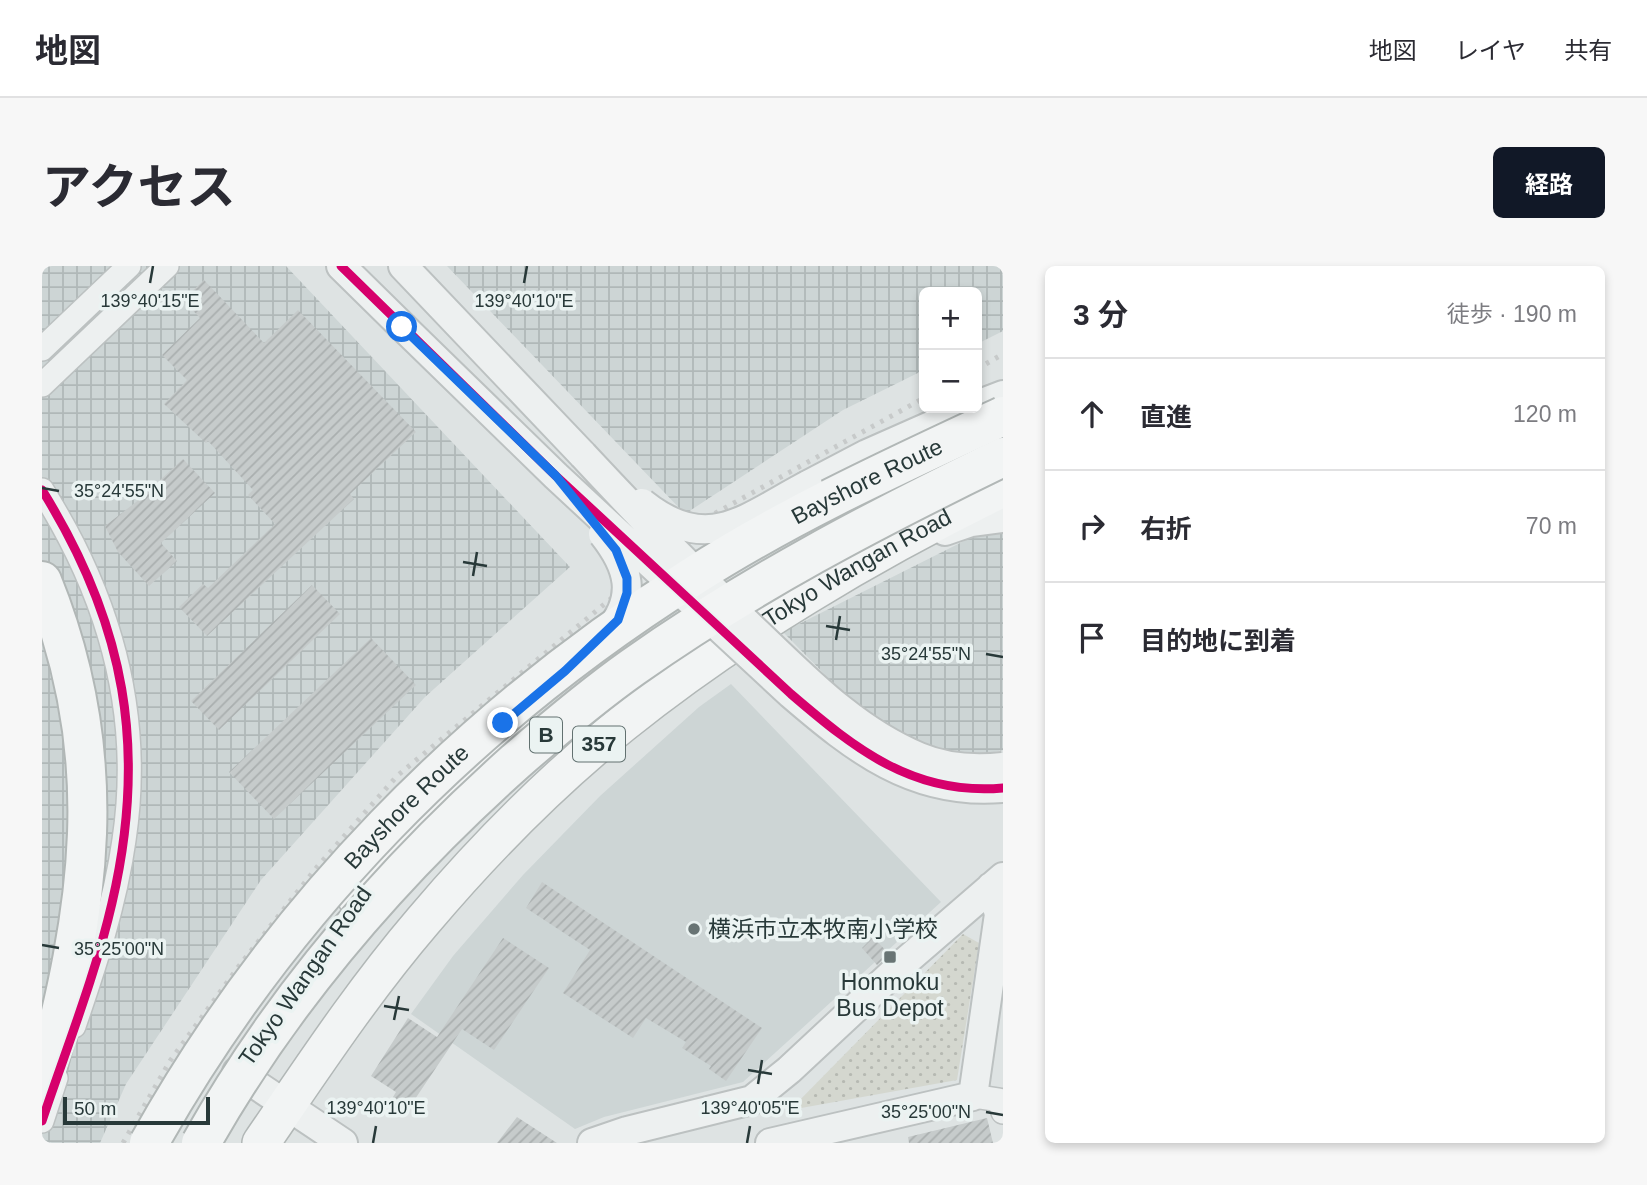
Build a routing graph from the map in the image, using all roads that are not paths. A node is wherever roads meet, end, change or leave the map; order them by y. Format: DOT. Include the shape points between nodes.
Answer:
graph roads {
  1 [pos="129,266"];
  2 [pos="167,266"];
  3 [pos="341,266"];
  4 [pos="402,266"];
  5 [pos="42,349"];
  6 [pos="42,385"];
  7 [pos="1003,395"];
  8 [pos="982,403"];
  9 [pos="1003,404"];
  10 [pos="960,413"];
  11 [pos="1003,416"];
  12 [pos="583,455"];
  13 [pos="1003,457"];
  14 [pos="556,476"];
  15 [pos="1003,488"];
  16 [pos="42,490"];
  17 [pos="1003,518"];
  18 [pos="838,578"];
  19 [pos="42,581"];
  20 [pos="42,603"];
  21 [pos="1003,767"];
  22 [pos="1003,788"];
  23 [pos="399,845"];
  24 [pos="997,882"];
  25 [pos="64,999"];
  26 [pos="42,1055"];
  27 [pos="237,1072"];
  28 [pos="42,1088"];
  29 [pos="973,1096"];
  30 [pos="287,1105"];
  31 [pos="42,1111"];
  32 [pos="1003,1112"];
  33 [pos="42,1121"];
  34 [pos="149,1143"];
  35 [pos="193,1143"];
  36 [pos="201,1143"];
  37 [pos="261,1143"];
  38 [pos="343,1143"];
  39 [pos="592,1143"];
  40 [pos="770,1143"];
  1 -- 5 [label="street"];
  2 -- 6 [label="street"];
  3 -- 14 [label="street, bridge"];
  4 -- 12 [label="street"];
  7 -- 8 [label="street"];
  9 -- 23 [label="highway, Tokyo Wangan Road" via="794,515 689,587 584,668 502,740"];
  10 -- 12 [label="street, bridge" via="720,529 690,530 674,524"];
  11 -- 34 [label="highway, Bayshore Route / B, bridge" via="797,517 692,576 522,699 435,774 347,865 226,1019"];
  12 -- 21 [label="street, bridge" via="671,550 806,680 866,729 935,762 974,769"];
  13 -- 36 [label="highway, Bayshore Route / B, bridge" via="842,539 724,607 631,668 548,733 465,807 324,959"];
  14 -- 22 [label="street, bridge" via="791,694 856,746 914,778 972,790"];
  14 -- 23 [label="street, bridge" via="616,550 627,578 624,608 608,632 457,769"];
  15 -- 18 [label="highway, Tokyo Wangan Road / 357"];
  16 -- 33 [label="street" via="66,528 95,591 116,651 127,714 129,776 125,839 112,904"];
  17 -- 18 [label="street" via="948,529"];
  18 -- 30 [label="highway, Tokyo Wangan Road / 357" via="701,665 622,724 546,791 423,921 368,989"];
  19 -- 25 [label="highway" via="74,679 88,778 87,855"];
  20 -- 26 [label="highway" via="58,648 69,702 81,812 69,937"];
  23 -- 27 [label="highway, Tokyo Wangan Road" via="316,952"];
  24 -- 29 [label="street" via="999,914"];
  24 -- 39 [label="street" via="752,1100"];
  25 -- 28 [label="highway"];
  25 -- 31 [label="highway"];
  27 -- 30 [label="street"];
  27 -- 35 [label="highway, Tokyo Wangan Road"];
  29 -- 32 [label="street" via="999,1100"];
  29 -- 40 [label="street"];
  30 -- 37 [label="highway, Tokyo Wangan Road / 357"];
  30 -- 38 [label="street"];
}
